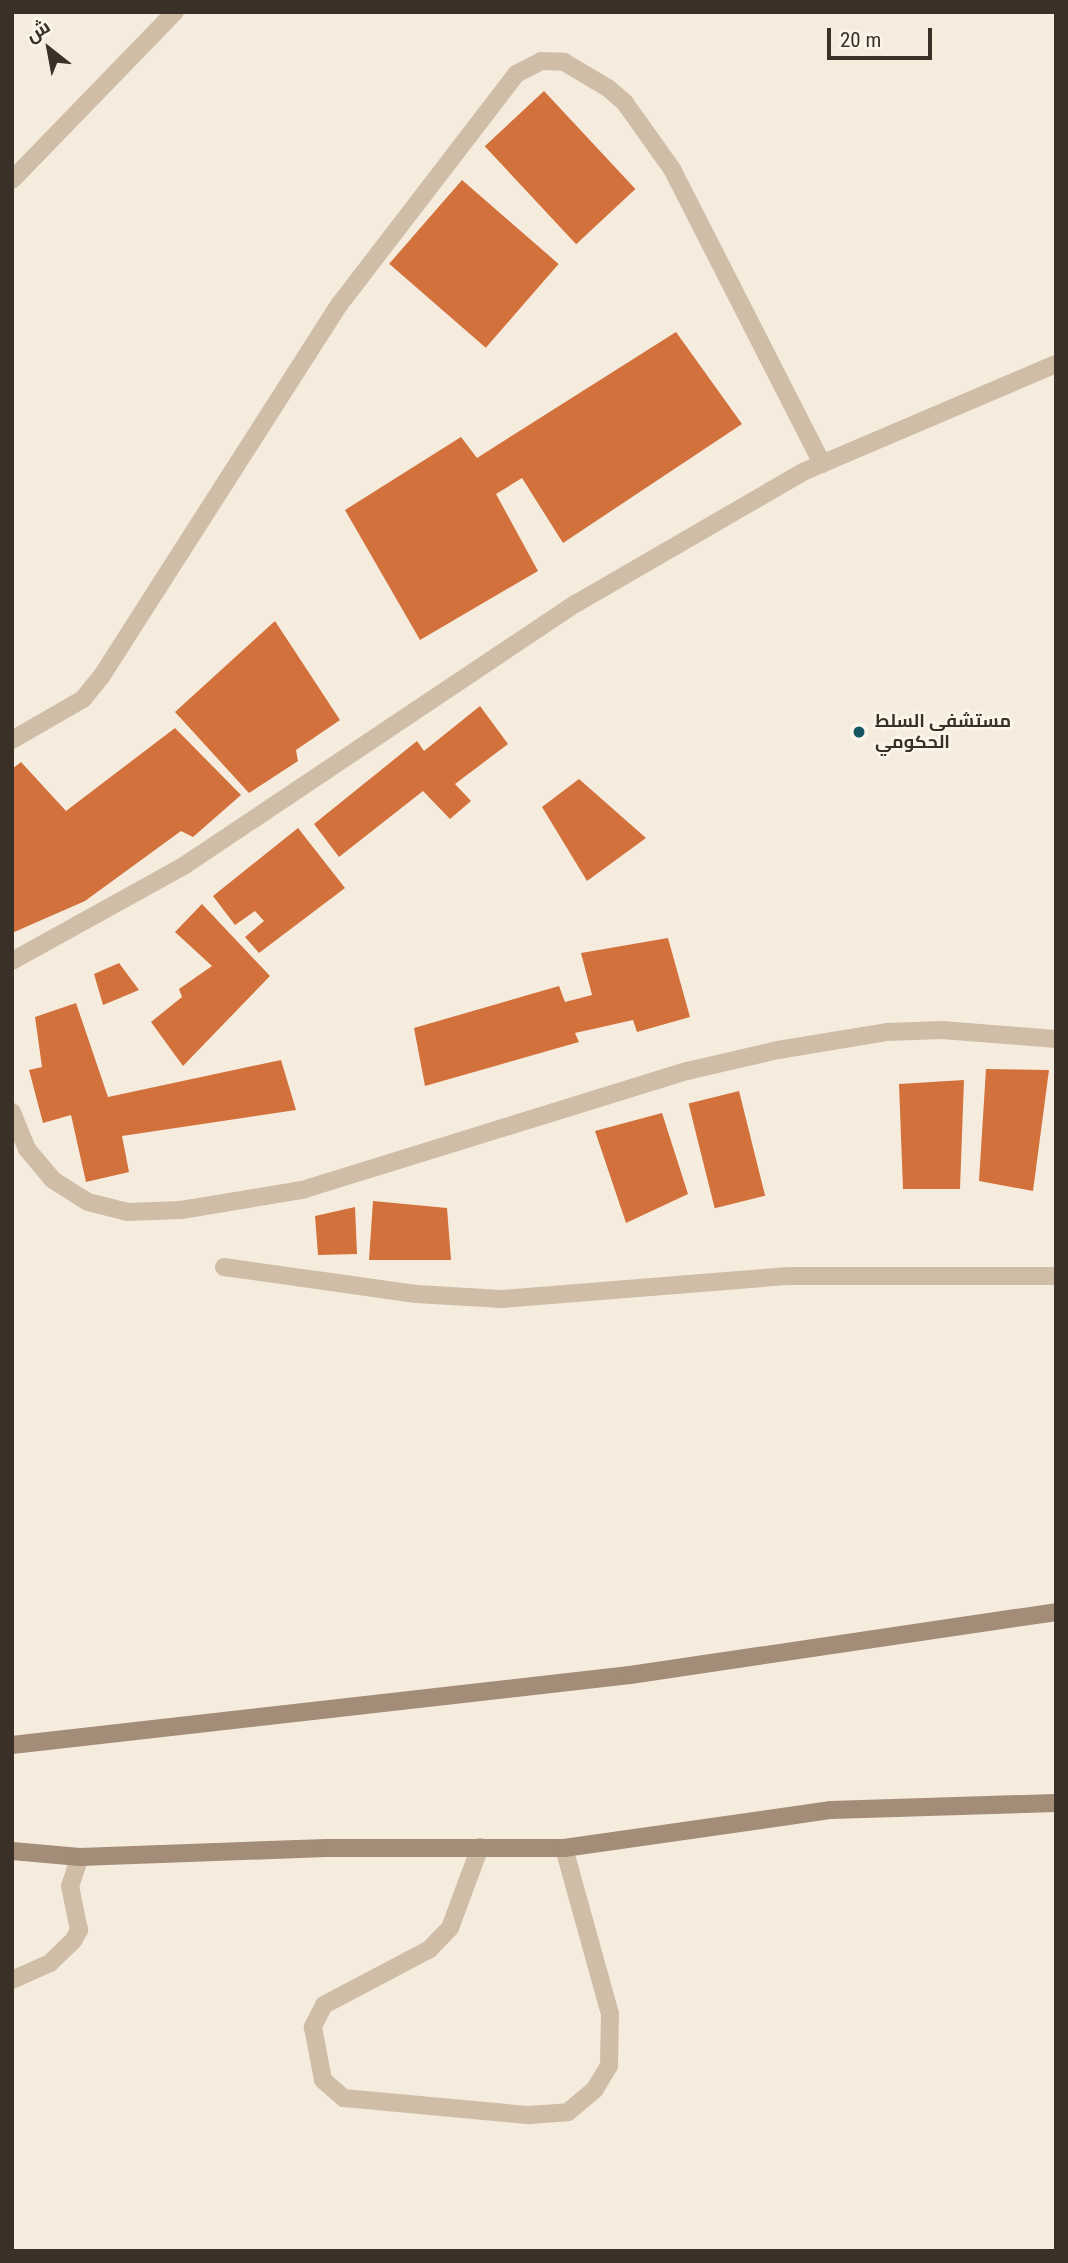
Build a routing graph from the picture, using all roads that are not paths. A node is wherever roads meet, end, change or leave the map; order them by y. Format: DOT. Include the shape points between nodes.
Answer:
graph roads {
  1 [pos="175,12"];
  2 [pos="12,180"];
  3 [pos="1056,364"];
  4 [pos="822,464"];
  5 [pos="12,740"];
  6 [pos="12,961"];
  7 [pos="1056,1039"];
  8 [pos="12,1112"];
  9 [pos="224,1267"];
  10 [pos="1056,1276"];
  11 [pos="1056,1612"];
  12 [pos="12,1745"];
  13 [pos="1056,1803"];
  14 [pos="480,1847"];
  15 [pos="564,1848"];
  16 [pos="12,1851"];
  17 [pos="80,1857"];
  18 [pos="12,1980"];
  1 -- 2 [label="street"];
  3 -- 4 [label="street"];
  4 -- 5 [label="street" via="672,169 625,103 608,88 564,62 541,61 516,74 339,305 101,677 83,699"];
  4 -- 6 [label="street" via="577,603 185,865"];
  7 -- 8 [label="street" via="928,1030 778,1050 687,1071 302,1190 181,1210 128,1212 88,1202 53,1180 27,1149"];
  9 -- 10 [label="street" via="416,1294 502,1299 789,1276"];
  11 -- 12 [label="main road" via="658,1671"];
  13 -- 15 [label="main road" via="831,1811"];
  14 -- 15 [label="main road"];
  14 -- 15 [label="street" via="450,1928 430,1949 324,2005 313,2027 323,2080 344,2098 529,2115 568,2112 596,2089 608,2066 610,2014"];
  14 -- 17 [label="main road"];
  16 -- 17 [label="main road"];
  17 -- 18 [label="street" via="70,1886 79,1930 73,1941 50,1963"];
}
